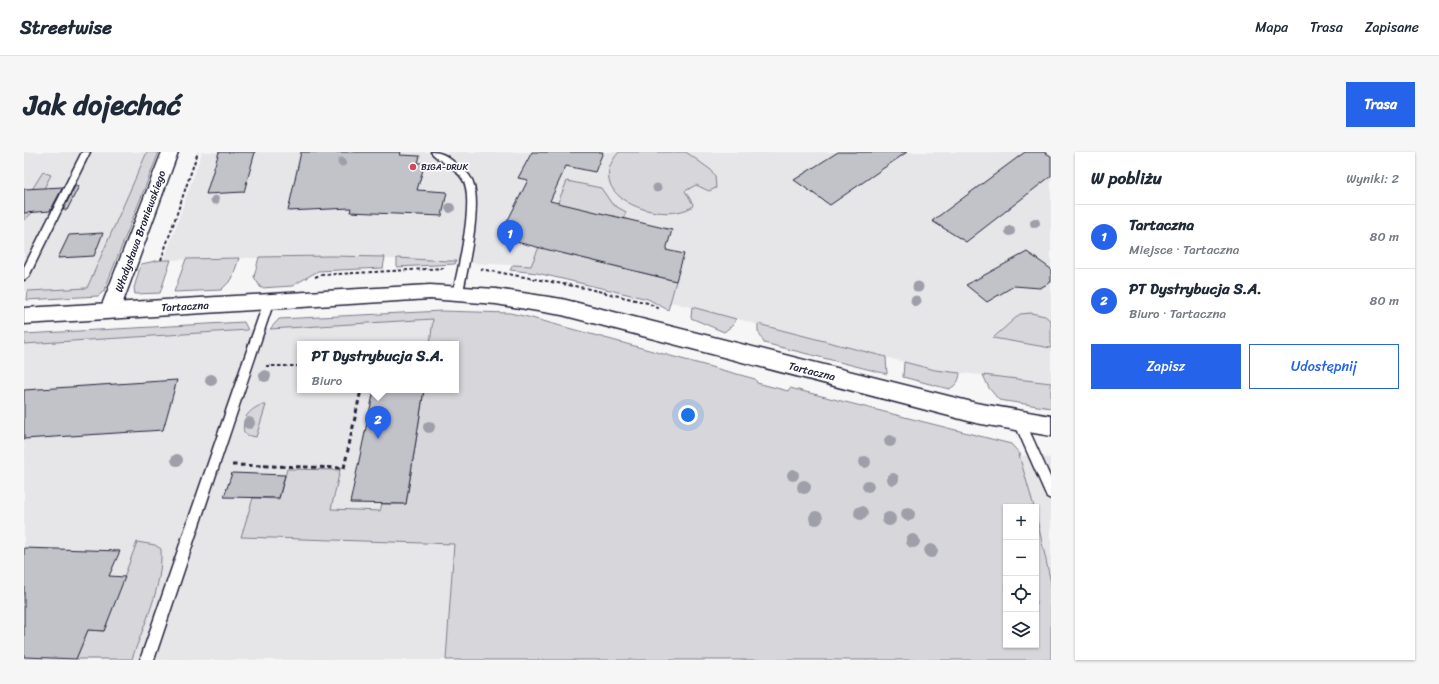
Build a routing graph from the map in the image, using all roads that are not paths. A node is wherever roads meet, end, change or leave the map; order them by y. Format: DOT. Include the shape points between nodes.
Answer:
graph roads {
  1 [pos="86,152"];
  2 [pos="170,152"];
  3 [pos="435,152"];
  4 [pos="24,276"];
  5 [pos="458,292"];
  6 [pos="269,301"];
  7 [pos="110,310"];
  8 [pos="24,316"];
  9 [pos="1020,422"];
  10 [pos="1051,426"];
  11 [pos="1051,493"];
  12 [pos="147,660"];
  1 -- 4 [label="lane"];
  2 -- 7 [label="street, Władysława Broniewskiego"];
  3 -- 5 [label="lane" via="463,174 470,184 472,204"];
  5 -- 6 [label="street, Tartaczna"];
  5 -- 9 [label="street, Tartaczna" via="496,295 562,307 894,393"];
  6 -- 7 [label="street, Tartaczna"];
  6 -- 12 [label="lane"];
  7 -- 8 [label="street, Tartaczna"];
  9 -- 10 [label="street, Tartaczna"];
  9 -- 11 [label="lane"];
}
